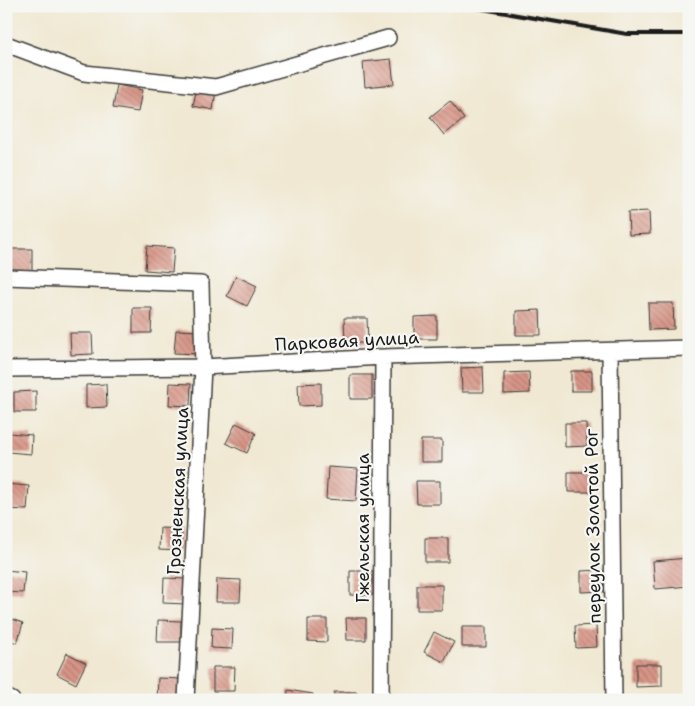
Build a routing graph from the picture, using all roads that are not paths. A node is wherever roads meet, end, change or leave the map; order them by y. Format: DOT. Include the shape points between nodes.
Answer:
graph roads {
  1 [pos="388,38"];
  2 [pos="6,44"];
  3 [pos="6,277"];
  4 [pos="689,348"];
  5 [pos="610,352"];
  6 [pos="383,357"];
  7 [pos="203,367"];
  8 [pos="6,369"];
  9 [pos="6,698"];
  10 [pos="12,700"];
  11 [pos="186,700"];
  12 [pos="381,700"];
  13 [pos="614,700"];
  1 -- 2 [label="street" via="216,87 84,73"];
  3 -- 7 [label="street, Грозненская улица" via="201,284"];
  4 -- 5 [label="street, Парковая улица"];
  5 -- 6 [label="street, Парковая улица"];
  5 -- 13 [label="street, переулок Золотой Рог"];
  6 -- 7 [label="street, Парковая улица"];
  6 -- 12 [label="street, Гжельская улица"];
  7 -- 8 [label="street, Парковая улица"];
  7 -- 11 [label="street, Грозненская улица"];
  9 -- 10 [label="street"];
}
